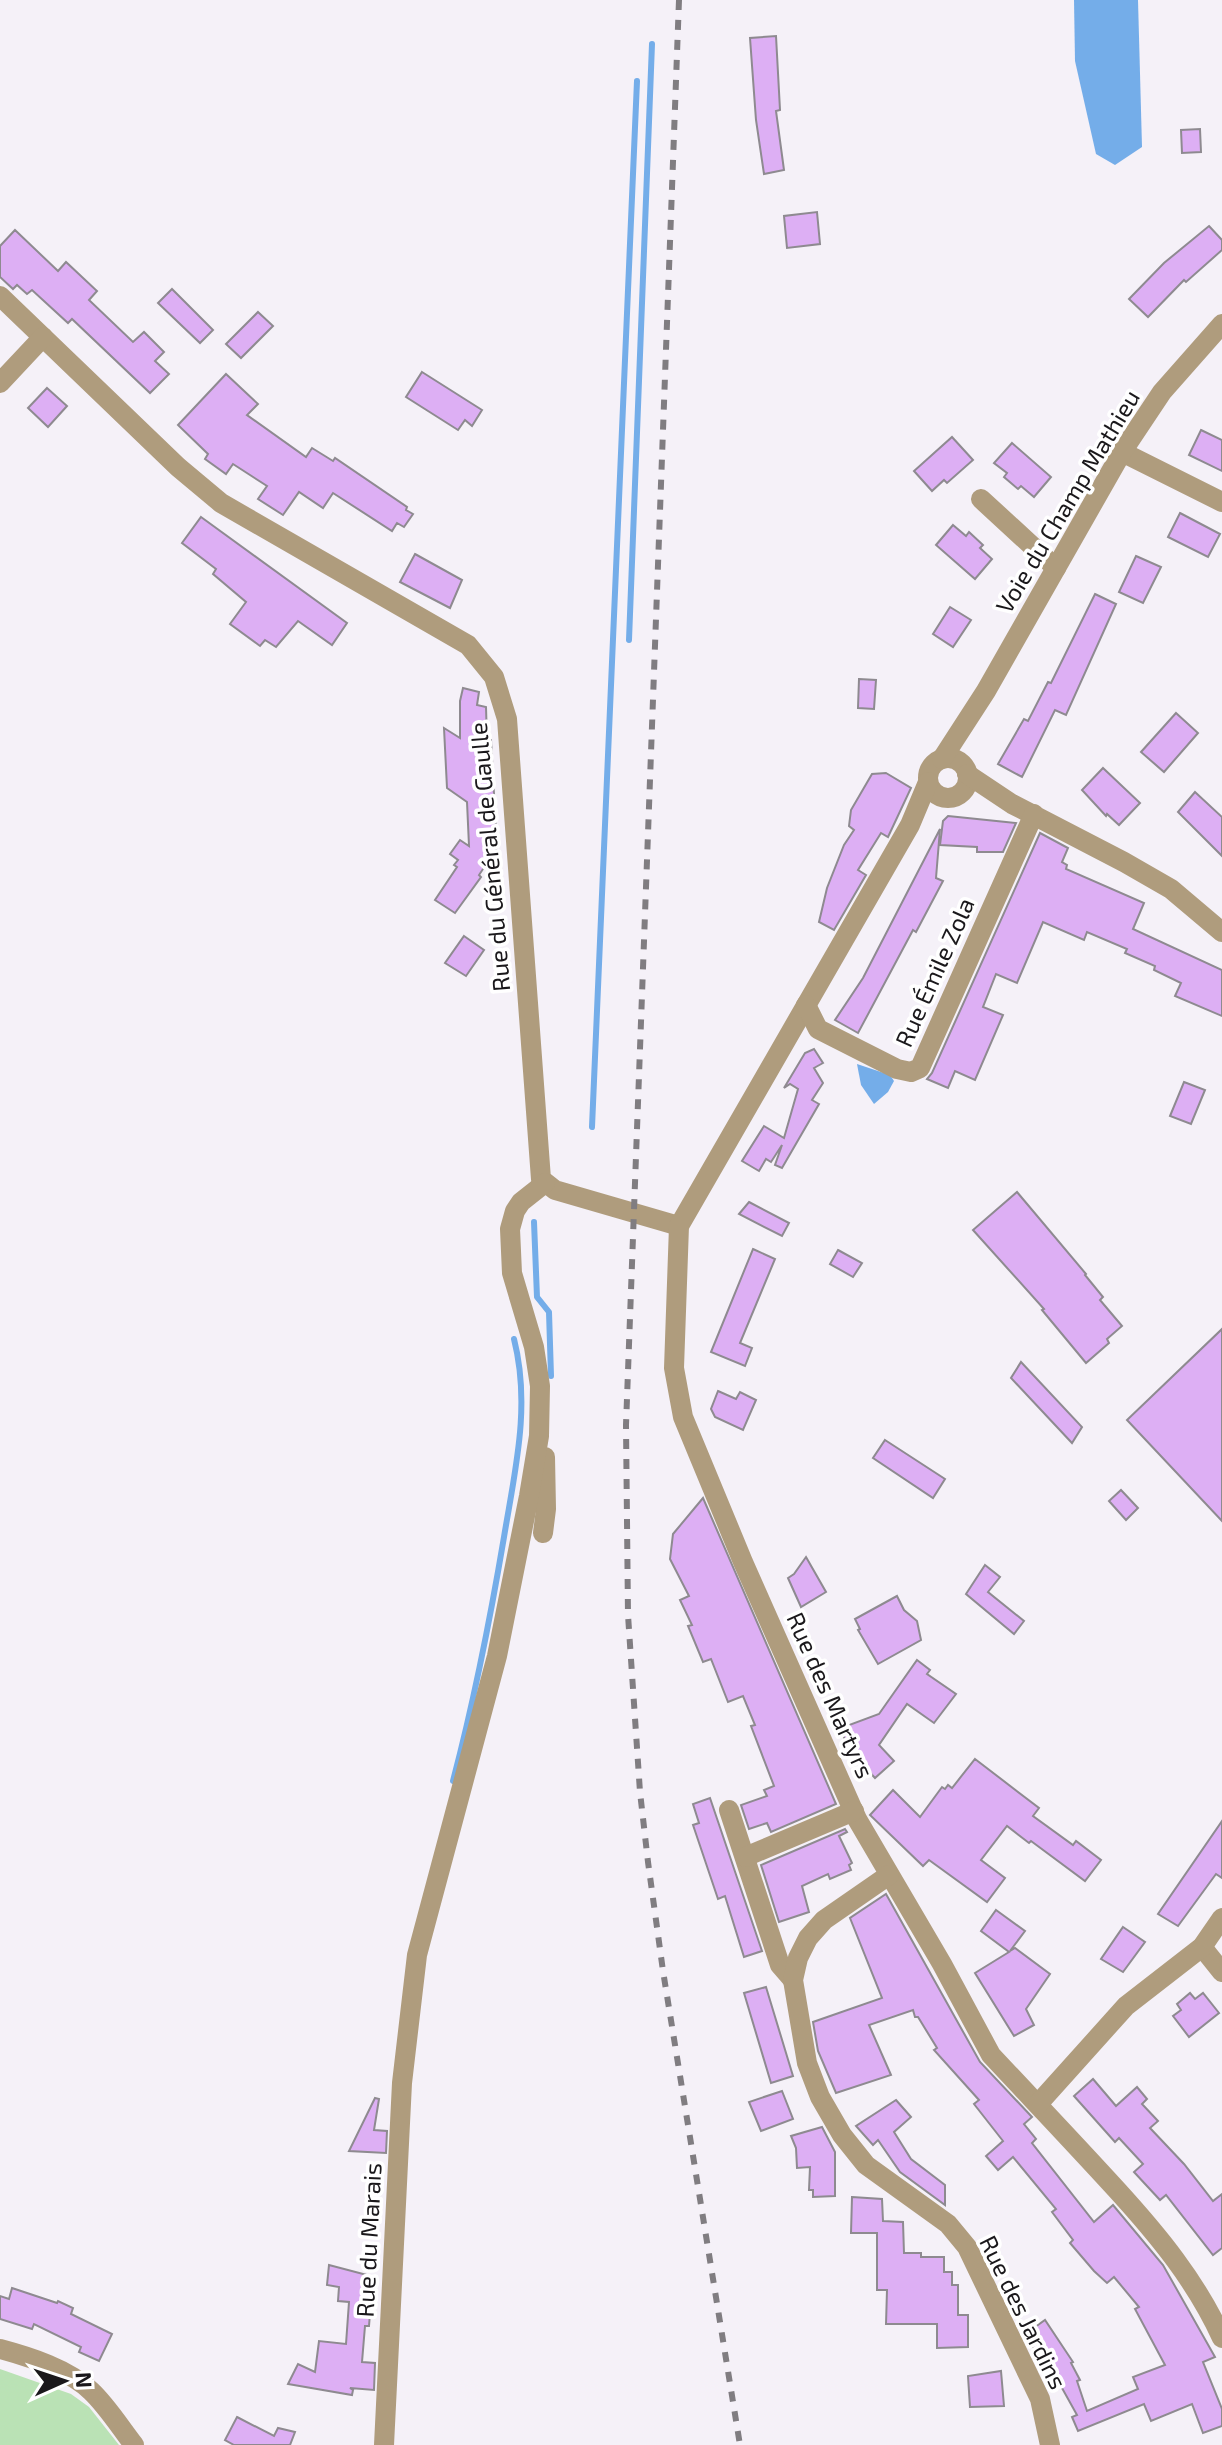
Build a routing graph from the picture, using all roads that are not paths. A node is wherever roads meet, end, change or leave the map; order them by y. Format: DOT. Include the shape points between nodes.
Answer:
graph roads {
  1 [pos="0,296"];
  2 [pos="1222,324"];
  3 [pos="43,337"];
  4 [pos="0,383"];
  5 [pos="1122,452"];
  6 [pos="981,499"];
  7 [pos="1222,502"];
  8 [pos="1056,568"];
  9 [pos="956,765"];
  10 [pos="928,782"];
  11 [pos="950,797"];
  12 [pos="1012,804"];
  13 [pos="1034,814"];
  14 [pos="910,825"];
  15 [pos="1222,932"];
  16 [pos="806,1005"];
  17 [pos="545,1183"];
  18 [pos="679,1226"];
  19 [pos="539,1419"];
  20 [pos="543,1533"];
  21 [pos="729,1810"];
  22 [pos="854,1811"];
  23 [pos="745,1857"];
  24 [pos="889,1875"];
  25 [pos="1222,1918"];
  26 [pos="1202,1947"];
  27 [pos="1222,1972"];
  28 [pos="793,1980"];
  29 [pos="1038,2104"];
  30 [pos="1222,2338"];
  31 [pos="0,2349"];
  32 [pos="134,2445"];
  33 [pos="384,2445"];
  34 [pos="1050,2445"];
  1 -- 3 [label="street, Rue du Général de Gaulle"];
  2 -- 5 [label="street, Voie du Champ Mathieu" via="1162,392"];
  3 -- 4 [label="street"];
  3 -- 17 [label="street, Rue du Général de Gaulle" via="221,503 468,645 494,677 507,719 540,1174"];
  5 -- 7 [label="street"];
  5 -- 8 [label="street, Voie du Champ Mathieu"];
  6 -- 8 [label="street"];
  8 -- 9 [label="street, Voie du Champ Mathieu" via="972,714"];
  9 -- 10 [label="street" via="929,770"];
  9 -- 11 [label="street" via="963,790"];
  9 -- 12 [label="street"];
  10 -- 11 [label="street" via="935,793"];
  10 -- 14 [label="street, Rue des Martyrs"];
  11 -- 12 [label="street"];
  11 -- 14 [label="street"];
  12 -- 13 [label="street"];
  13 -- 15 [label="street" via="1171,889"];
  13 -- 16 [label="street, Rue Émile Zola" via="920,1068 897,1069 818,1029"];
  14 -- 16 [label="street, Rue des Martyrs"];
  16 -- 18 [label="street, Rue des Martyrs"];
  17 -- 18 [label="street"];
  17 -- 19 [label="street" via="515,1211 509,1245 537,1363"];
  18 -- 22 [label="street, Rue des Martyrs" via="674,1368 679,1406"];
  19 -- 20 [label="street" via="546,1485"];
  19 -- 33 [label="street, Rue du Marais" via="514,1579 417,1955 402,2083"];
  21 -- 23 [label="street"];
  22 -- 23 [label="street"];
  22 -- 24 [label="street, Rue des Martyrs"];
  23 -- 28 [label="street" via="780,1965"];
  24 -- 28 [label="street, Rue des Jardins" via="824,1920 808,1938"];
  24 -- 29 [label="street, Rue des Martyrs" via="991,2055"];
  25 -- 26 [label="street"];
  26 -- 27 [label="street"];
  26 -- 29 [label="street" via="1126,2006"];
  28 -- 34 [label="street, Rue des Jardins" via="807,2063 820,2097 866,2165 948,2224 967,2247 1040,2399"];
  29 -- 30 [label="street, Rue des Martyrs" via="1160,2237 1212,2314"];
  31 -- 32 [label="street" via="74,2378 92,2391"];
}
